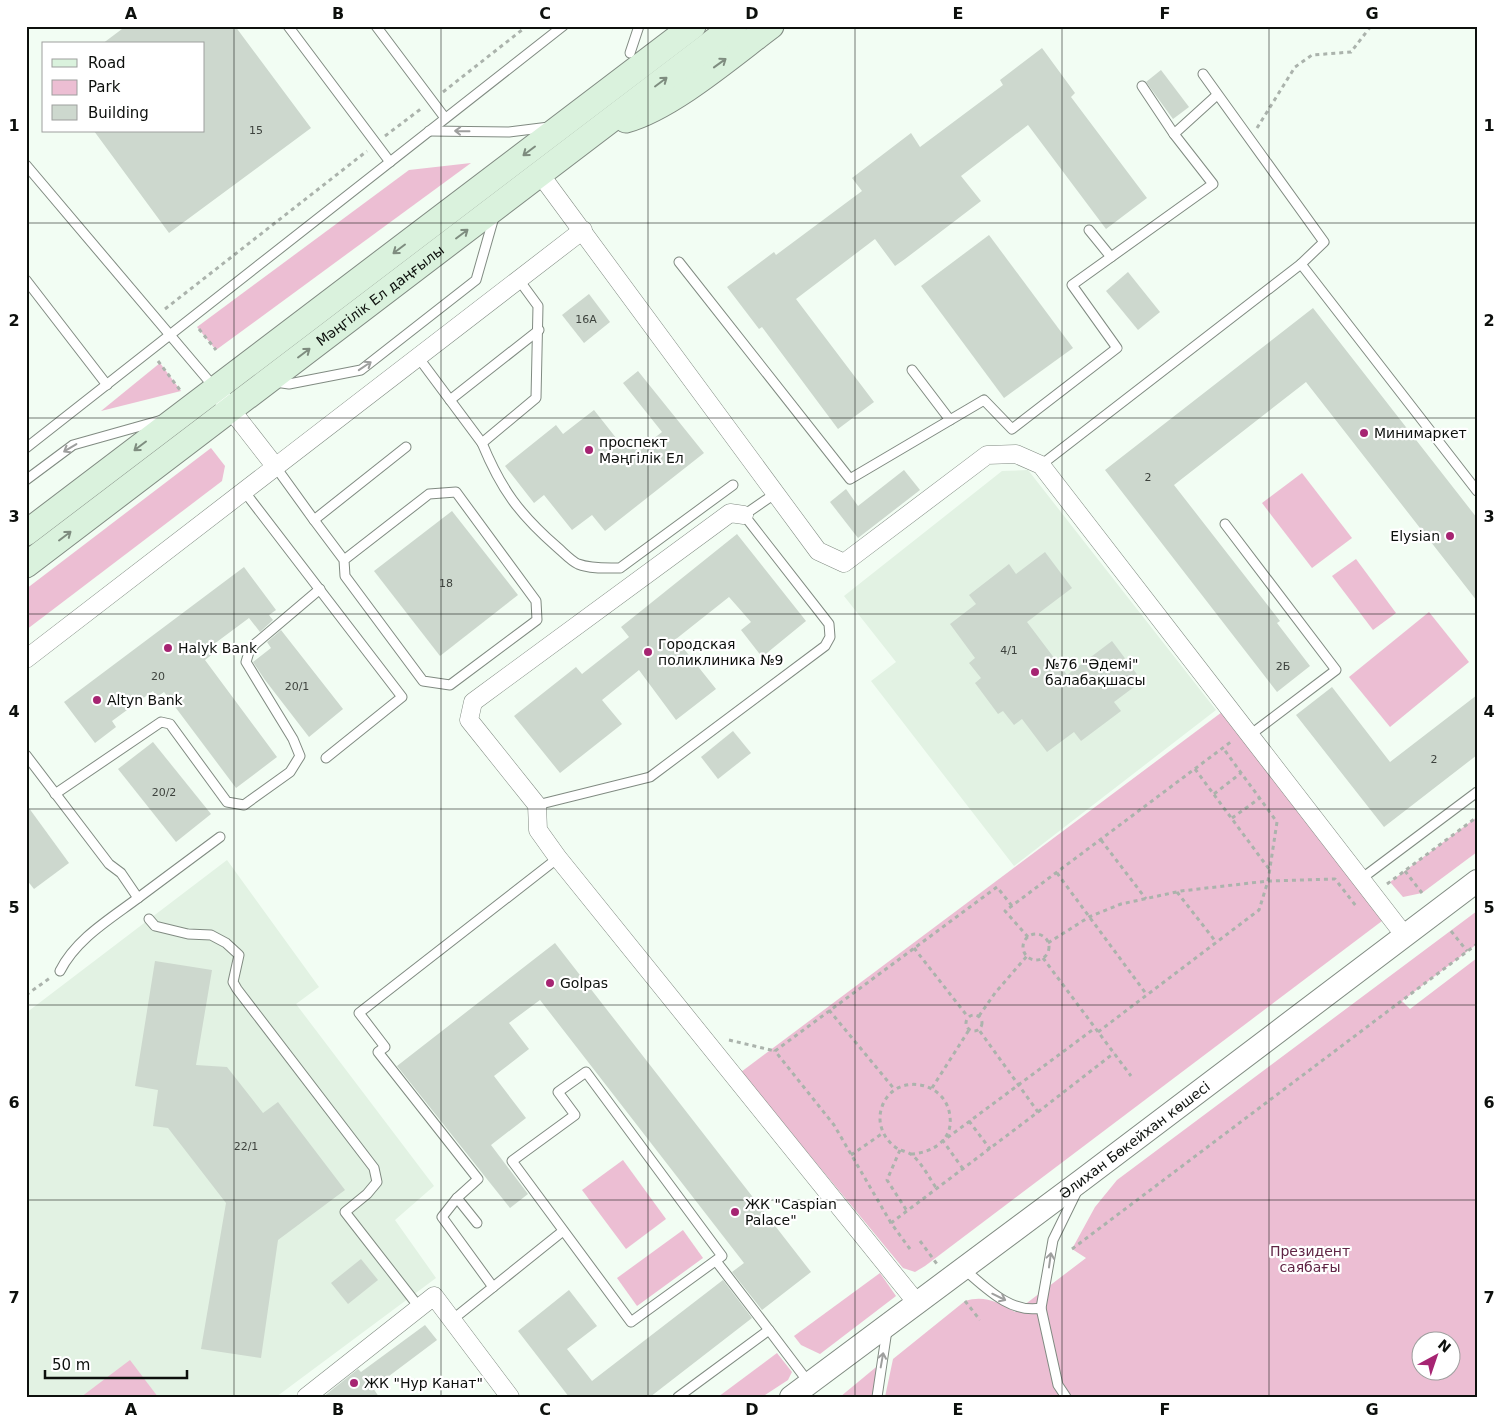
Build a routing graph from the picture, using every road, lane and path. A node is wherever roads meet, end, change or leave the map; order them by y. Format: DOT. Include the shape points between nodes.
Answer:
graph roads {
  1 [pos="288,26"];
  2 [pos="376,26"];
  3 [pos="527,26"];
  4 [pos="563,26"];
  5 [pos="639,26"];
  6 [pos="665,26"];
  7 [pos="693,26"];
  8 [pos="734,26"];
  9 [pos="771,26"];
  10 [pos="1370,26"];
  11 [pos="630,53"];
  12 [pos="1202,74"];
  13 [pos="1142,86"];
  14 [pos="1217,95"];
  15 [pos="432,100"];
  16 [pos="586,108"];
  17 [pos="445,118"];
  18 [pos="563,125"];
  19 [pos="602,127"];
  20 [pos="429,131"];
  21 [pos="1174,134"];
  22 [pos="1250,140"];
  23 [pos="376,144"];
  24 [pos="390,162"];
  25 [pos="26,165"];
  26 [pos="540,174"];
  27 [pos="497,207"];
  28 [pos="583,230"];
  29 [pos="1089,230"];
  30 [pos="1110,257"];
  31 [pos="679,262"];
  32 [pos="1300,264"];
  33 [pos="26,280"];
  34 [pos="519,280"];
  35 [pos="154,317"];
  36 [pos="191,319"];
  37 [pos="539,330"];
  38 [pos="170,336"];
  39 [pos="216,350"];
  40 [pos="150,351"];
  41 [pos="418,357"];
  42 [pos="912,370"];
  43 [pos="267,381"];
  44 [pos="107,385"];
  45 [pos="215,389"];
  46 [pos="450,400"];
  47 [pos="182,402"];
  48 [pos="231,409"];
  49 [pos="950,420"];
  50 [pos="482,443"];
  51 [pos="406,447"];
  52 [pos="26,448"];
  53 [pos="1041,465"];
  54 [pos="275,466"];
  55 [pos="26,480"];
  56 [pos="733,485"];
  57 [pos="244,491"];
  58 [pos="1477,491"];
  59 [pos="776,493"];
  60 [pos="744,515"];
  61 [pos="314,520"];
  62 [pos="1225,524"];
  63 [pos="26,533"];
  64 [pos="344,560"];
  65 [pos="26,565"];
  66 [pos="320,590"];
  67 [pos="26,659"];
  68 [pos="1248,733"];
  69 [pos="1223,748"];
  70 [pos="26,756"];
  71 [pos="326,758"];
  72 [pos="1195,769"];
  73 [pos="1241,773"];
  74 [pos="1477,792"];
  75 [pos="55,794"];
  76 [pos="1214,794"];
  77 [pos="1260,798"];
  78 [pos="537,805"];
  79 [pos="1232,818"];
  80 [pos="1477,818"];
  81 [pos="220,837"];
  82 [pos="1101,840"];
  83 [pos="558,858"];
  84 [pos="1270,870"];
  85 [pos="1405,871"];
  86 [pos="1057,873"];
  87 [pos="1361,879"];
  88 [pos="1268,881"];
  89 [pos="1477,881"];
  90 [pos="1177,892"];
  91 [pos="1422,893"];
  92 [pos="1372,894"];
  93 [pos="138,898"];
  94 [pos="1146,899"];
  95 [pos="1012,906"];
  96 [pos="1356,906"];
  97 [pos="1090,917"];
  98 [pos="149,919"];
  99 [pos="1451,931"];
  100 [pos="1405,936"];
  101 [pos="1028,937"];
  102 [pos="1216,942"];
  103 [pos="1048,943"];
  104 [pos="1477,944"];
  105 [pos="914,948"];
  106 [pos="1468,952"];
  107 [pos="1027,956"];
  108 [pos="1043,958"];
  109 [pos="60,971"];
  110 [pos="26,995"];
  111 [pos="1147,995"];
  112 [pos="829,1010"];
  113 [pos="978,1016"];
  114 [pos="968,1017"];
  115 [pos="1095,1028"];
  116 [pos="969,1030"];
  117 [pos="979,1030"];
  118 [pos="1098,1032"];
  119 [pos="699,1033"];
  120 [pos="775,1051"];
  121 [pos="1114,1053"];
  122 [pos="1131,1076"];
  123 [pos="1019,1085"];
  124 [pos="932,1088"];
  125 [pos="895,1090"];
  126 [pos="1038,1112"];
  127 [pos="970,1121"];
  128 [pos="883,1133"];
  129 [pos="943,1141"];
  130 [pos="990,1149"];
  131 [pos="900,1150"];
  132 [pos="911,1154"];
  133 [pos="851,1155"];
  134 [pos="963,1169"];
  135 [pos="1082,1180"];
  136 [pos="937,1189"];
  137 [pos="457,1198"];
  138 [pos="907,1211"];
  139 [pos="477,1223"];
  140 [pos="891,1223"];
  141 [pos="564,1231"];
  142 [pos="920,1241"];
  143 [pos="910,1249"];
  144 [pos="1072,1249"];
  145 [pos="716,1260"];
  146 [pos="937,1264"];
  147 [pos="963,1268"];
  148 [pos="493,1287"];
  149 [pos="965,1301"];
  150 [pos="917,1303"];
  151 [pos="419,1308"];
  152 [pos="1041,1308"];
  153 [pos="452,1320"];
  154 [pos="980,1320"];
  155 [pos="889,1324"];
  156 [pos="769,1330"];
  157 [pos="809,1383"];
  158 [pos="306,1397"];
  159 [pos="510,1397"];
  160 [pos="678,1397"];
  161 [pos="791,1397"];
  162 [pos="877,1397"];
  163 [pos="1066,1397"];
  1 -- 23 [label="lane"];
  2 -- 15 [label="lane"];
  3 -- 15 [label="path"];
  4 -- 17 [label="lane"];
  5 -- 11 [label="lane"];
  6 -- 11 [label="main road"];
  7 -- 16 [label="main road, Мәңгілік Ел даңғылы"];
  19 -- 8 [label="main road, Мәңгілік Ел даңғылы, one-way"];
  19 -- 9 [label="main road, one-way" via="640,116 668,101"];
  10 -- 22 [label="path" via="1351,52 1312,55 1295,67"];
  11 -- 16 [label="main road"];
  12 -- 14 [label="lane"];
  13 -- 21 [label="lane"];
  14 -- 21 [label="lane"];
  14 -- 22 [label="lane"];
  15 -- 17 [label="lane"];
  15 -- 23 [label="path"];
  16 -- 18 [label="main road, Мәңгілік Ел даңғылы"];
  17 -- 20 [label="lane"];
  18 -- 20 [label="lane, one-way" via="510,132"];
  18 -- 45 [label="main road, Мәңгілік Ел даңғылы, one-way"];
  19 -- 26 [label="main road, Мәңгілік Ел даңғылы"];
  20 -- 24 [label="lane"];
  21 -- 30 [label="lane" via="1213,184"];
  22 -- 32 [label="lane" via="1324,242"];
  23 -- 24 [label="lane"];
  23 -- 35 [label="path"];
  24 -- 36 [label="lane"];
  25 -- 35 [label="lane"];
  26 -- 27 [label="main road, Мәңгілік Ел даңғылы"];
  26 -- 28 [label="street"];
  43 -- 27 [label="main road, Мәңгілік Ел даңғылы, one-way"];
  43 -- 27 [label="lane, one-way" via="289,384 361,370 476,280"];
  28 -- 34 [label="street"];
  28 -- 59 [label="street"];
  29 -- 30 [label="lane"];
  30 -- 49 [label="lane" via="1072,285 1118,348 1012,429 984,400"];
  31 -- 49 [label="lane" via="850,479"];
  32 -- 53 [label="lane"];
  32 -- 58 [label="lane"];
  33 -- 44 [label="lane"];
  34 -- 37 [label="lane" via="538,306"];
  34 -- 41 [label="street"];
  35 -- 38 [label="lane"];
  36 -- 38 [label="lane"];
  36 -- 39 [label="path"];
  37 -- 46 [label="lane"];
  37 -- 50 [label="lane" via="536,398"];
  38 -- 40 [label="lane"];
  38 -- 45 [label="lane"];
  40 -- 44 [label="lane"];
  40 -- 47 [label="path"];
  41 -- 46 [label="lane"];
  41 -- 54 [label="street"];
  42 -- 49 [label="lane"];
  43 -- 48 [label="main road, Мәңгілік Ел даңғылы"];
  44 -- 52 [label="lane"];
  45 -- 47 [label="main road, Мәңгілік Ел даңғылы"];
  45 -- 48 [label="street"];
  46 -- 50 [label="lane"];
  47 -- 55 [label="lane, one-way" via="72,445"];
  47 -- 63 [label="main road, Мәңгілік Ел даңғылы, one-way"];
  48 -- 54 [label="street"];
  65 -- 48 [label="main road, Мәңгілік Ел даңғылы, one-way"];
  50 -- 56 [label="lane" via="496,477 540,533 577,564 598,568 620,568"];
  51 -- 61 [label="lane"];
  53 -- 59 [label="street" via="1016,454 988,455 844,563 818,551"];
  53 -- 68 [label="street"];
  54 -- 57 [label="street"];
  54 -- 61 [label="lane"];
  57 -- 66 [label="lane"];
  57 -- 67 [label="street"];
  59 -- 60 [label="lane"];
  60 -- 78 [label="street" via="730,513 473,702 468,720"];
  60 -- 78 [label="lane" via="829,624 830,637 825,646 650,777"];
  61 -- 64 [label="lane"];
  62 -- 68 [label="lane" via="1336,670"];
  64 -- 64 [label="lane" via="345,576 423,681 450,685 537,620 536,601 456,492 429,494"];
  66 -- 71 [label="lane" via="402,697"];
  66 -- 75 [label="lane" via="255,644 246,662 300,756 290,772 244,805 227,802 170,724 161,722"];
  68 -- 69 [label="path"];
  68 -- 87 [label="street"];
  69 -- 72 [label="path"];
  69 -- 73 [label="path"];
  70 -- 75 [label="lane"];
  72 -- 76 [label="path"];
  72 -- 82 [label="path"];
  73 -- 76 [label="path"];
  73 -- 77 [label="path"];
  74 -- 87 [label="lane"];
  75 -- 93 [label="lane"];
  76 -- 79 [label="path"];
  77 -- 79 [label="path"];
  77 -- 84 [label="path" via="1277,822"];
  78 -- 83 [label="street" via="538,830"];
  79 -- 84 [label="path"];
  80 -- 85 [label="path"];
  81 -- 93 [label="lane"];
  82 -- 86 [label="path"];
  82 -- 94 [label="path"];
  83 -- 119 [label="street"];
  83 -- 137 [label="lane" via="359,1013 385,1047 378,1052 478,1180"];
  84 -- 88 [label="path"];
  85 -- 91 [label="path"];
  85 -- 92 [label="path"];
  86 -- 95 [label="path"];
  86 -- 97 [label="path"];
  87 -- 92 [label="street"];
  88 -- 90 [label="path"];
  88 -- 96 [label="path" via="1335,879"];
  88 -- 102 [label="path" via="1259,910"];
  89 -- 100 [label="street, Әлихан Бөкейхан көшесі"];
  90 -- 94 [label="path"];
  90 -- 102 [label="path"];
  92 -- 100 [label="street"];
  93 -- 109 [label="lane" via="84,939"];
  94 -- 97 [label="path" via="1122,904"];
  95 -- 101 [label="path" via="1005,912"];
  95 -- 105 [label="path" via="997,887"];
  97 -- 103 [label="path"];
  97 -- 111 [label="path"];
  98 -- 151 [label="lane" via="155,926 188,934 211,935 239,954 233,982 237,989 374,1168 377,1182 345,1212"];
  99 -- 106 [label="path"];
  100 -- 135 [label="street, Әлихан Бөкейхан көшесі"];
  101 -- 103 [label="path" via="1039,935"];
  101 -- 107 [label="path" via="1023,944"];
  102 -- 111 [label="path"];
  103 -- 108 [label="path" via="1048,951"];
  104 -- 106 [label="path"];
  105 -- 112 [label="path"];
  105 -- 114 [label="path"];
  106 -- 144 [label="path"];
  107 -- 108 [label="path" via="1035,960"];
  107 -- 113 [label="path"];
  108 -- 115 [label="path"];
  109 -- 110 [label="path"];
  111 -- 118 [label="path"];
  112 -- 120 [label="path"];
  112 -- 125 [label="path"];
  113 -- 114 [label="path"];
  113 -- 117 [label="path" via="982,1022"];
  114 -- 116 [label="path" via="966,1025"];
  115 -- 118 [label="path"];
  115 -- 123 [label="path"];
  116 -- 117 [label="path"];
  116 -- 124 [label="path"];
  117 -- 123 [label="path"];
  118 -- 121 [label="path"];
  119 -- 120 [label="path"];
  119 -- 150 [label="street"];
  120 -- 133 [label="path" via="834,1125"];
  121 -- 122 [label="path"];
  121 -- 126 [label="path"];
  123 -- 126 [label="path"];
  123 -- 127 [label="path"];
  124 -- 125 [label="path" via="916,1083"];
  124 -- 129 [label="path" via="945,1099 950,1109 948,1131"];
  125 -- 128 [label="path" via="881,1109"];
  126 -- 130 [label="path"];
  127 -- 129 [label="path"];
  127 -- 130 [label="path"];
  128 -- 131 [label="path"];
  128 -- 133 [label="path"];
  129 -- 132 [label="path" via="929,1151"];
  129 -- 134 [label="path"];
  130 -- 134 [label="path"];
  131 -- 132 [label="path"];
  131 -- 138 [label="path" via="887,1180"];
  132 -- 136 [label="path"];
  133 -- 140 [label="path"];
  134 -- 136 [label="path"];
  135 -- 147 [label="street, Әлихан Бөкейхан көшесі"];
  152 -- 135 [label="lane, one-way" via="1053,1240"];
  136 -- 138 [label="path"];
  137 -- 139 [label="lane"];
  137 -- 148 [label="lane" via="442,1217"];
  138 -- 140 [label="path"];
  140 -- 143 [label="path"];
  141 -- 145 [label="lane" via="631,1322"];
  141 -- 145 [label="lane" via="512,1161 575,1115 558,1092 586,1072 722,1256"];
  141 -- 148 [label="lane"];
  142 -- 146 [label="path"];
  145 -- 156 [label="lane"];
  147 -- 150 [label="street, Әлихан Бөкейхан көшесі"];
  147 -- 152 [label="lane, one-way" via="993,1295 1027,1310"];
  148 -- 153 [label="lane"];
  149 -- 154 [label="path"];
  150 -- 155 [label="street, Әлихан Бөкейхан көшесі"];
  151 -- 153 [label="street" via="434,1296"];
  151 -- 158 [label="street"];
  152 -- 163 [label="lane" via="1058,1386"];
  153 -- 159 [label="street"];
  155 -- 157 [label="street, Әлихан Бөкейхан көшесі"];
  162 -- 155 [label="lane, one-way"];
  156 -- 157 [label="lane"];
  156 -- 160 [label="lane"];
  157 -- 161 [label="street, Әлихан Бөкейхан көшесі"];
}
